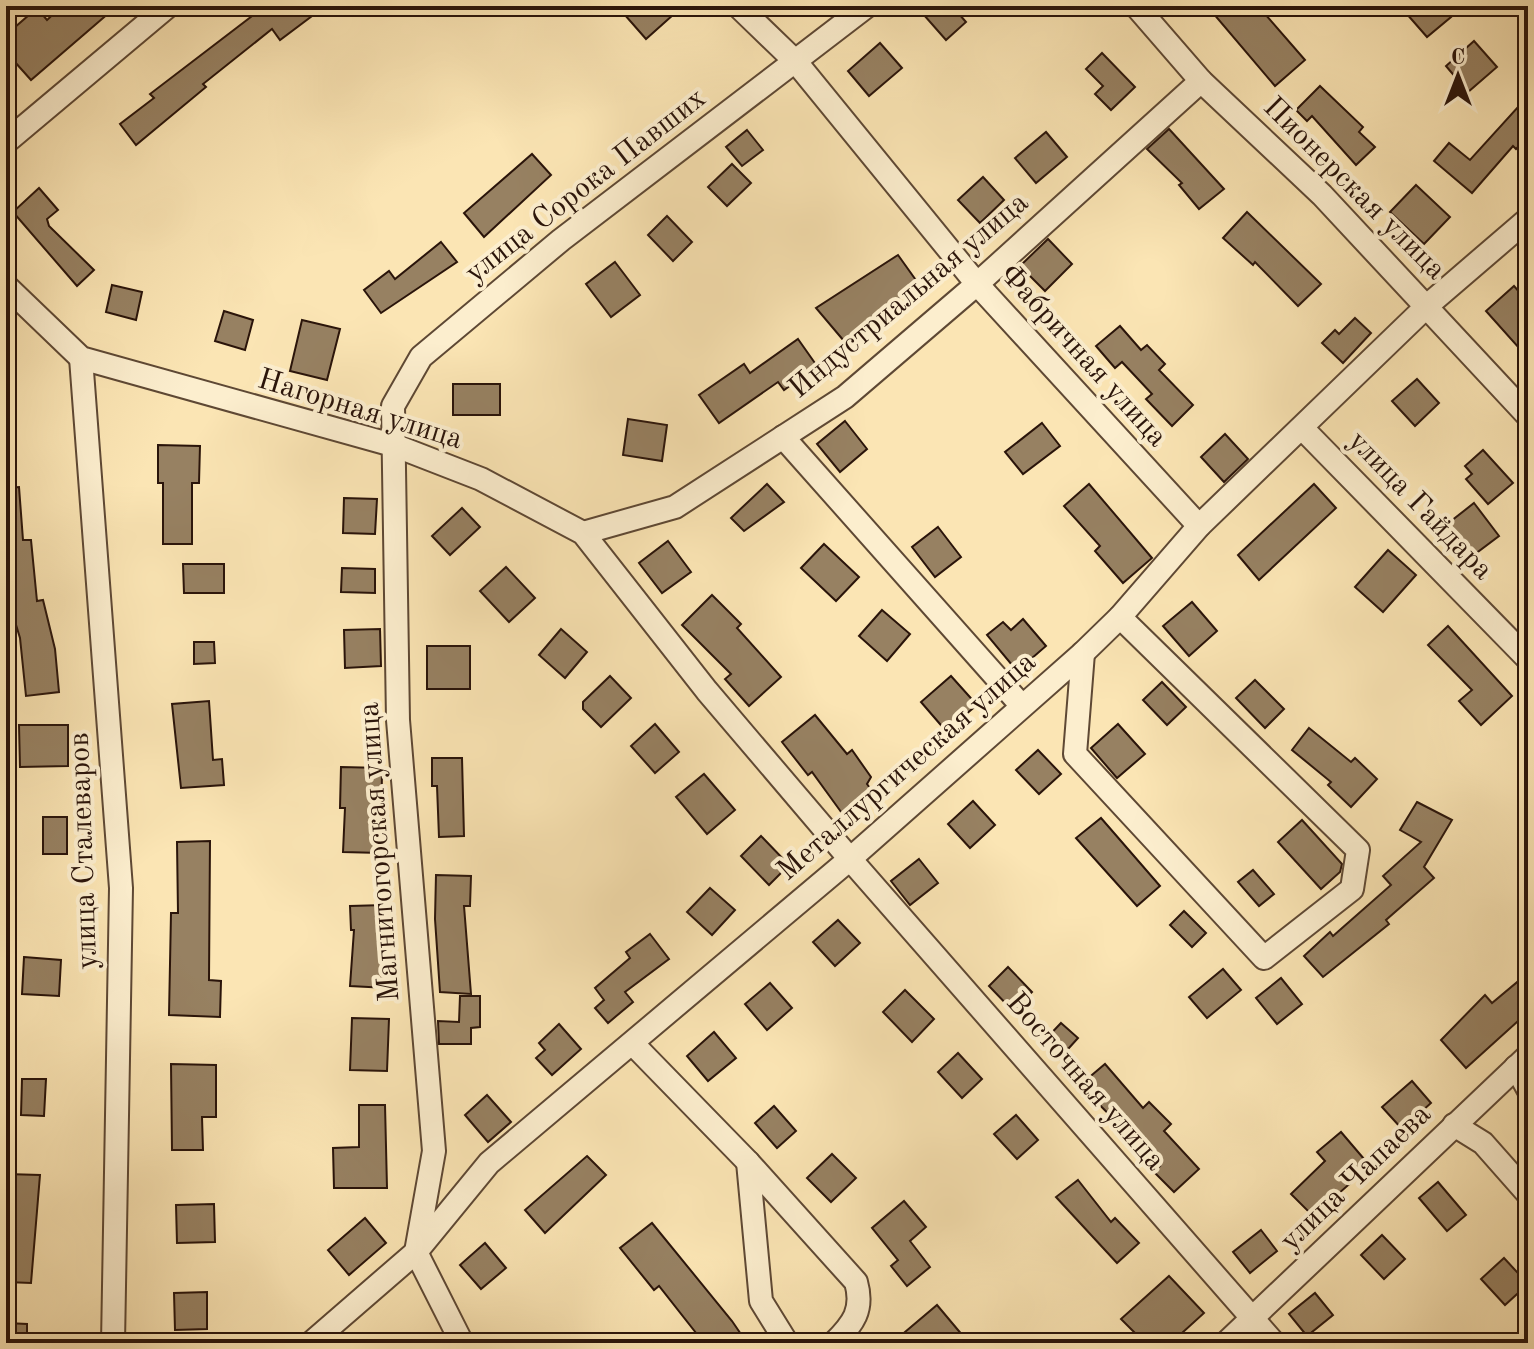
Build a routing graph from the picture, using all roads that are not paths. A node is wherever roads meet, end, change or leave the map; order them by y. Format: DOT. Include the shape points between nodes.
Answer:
graph roads {
  1 [pos="168,6"];
  2 [pos="738,6"];
  3 [pos="867,6"];
  4 [pos="1136,6"];
  5 [pos="796,62"];
  6 [pos="1201,81"];
  7 [pos="6,142"];
  8 [pos="1528,219"];
  9 [pos="977,284"];
  10 [pos="6,286"];
  11 [pos="1428,305"];
  12 [pos="81,358"];
  13 [pos="1528,416"];
  14 [pos="1303,429"];
  15 [pos="783,437"];
  16 [pos="396,446"];
  17 [pos="1199,526"];
  18 [pos="583,533"];
  19 [pos="1120,617"];
  20 [pos="1083,653"];
  21 [pos="1528,659"];
  22 [pos="1021,705"];
  23 [pos="850,859"];
  24 [pos="633,1044"];
  25 [pos="1522,1062"];
  26 [pos="1528,1089"];
  27 [pos="1454,1125"];
  28 [pos="748,1162"];
  29 [pos="1528,1194"];
  30 [pos="416,1252"];
  31 [pos="1253,1319"];
  32 [pos="113,1343"];
  33 [pos="311,1343"];
  34 [pos="462,1343"];
  35 [pos="787,1343"];
  36 [pos="834,1343"];
  37 [pos="1226,1343"];
  38 [pos="1274,1343"];
  1 -- 7 [label="street"];
  2 -- 5 [label="street, Фабричная улица"];
  3 -- 5 [label="street, улица Сорока Павших"];
  4 -- 6 [label="street, Пионерская улица"];
  5 -- 9 [label="street, Фабричная улица"];
  5 -- 16 [label="street, улица Сорока Павших" via="561,240 421,357 393,406"];
  6 -- 9 [label="street, Индустриальная улица"];
  6 -- 11 [label="street, Пионерская улица"];
  8 -- 11 [label="street, Металлургическая улица"];
  9 -- 15 [label="street, Индустриальная улица" via="845,397"];
  9 -- 17 [label="street, Фабричная улица"];
  10 -- 12 [label="street, Нагорная улица"];
  11 -- 13 [label="street, Пионерская улица"];
  11 -- 14 [label="street, Металлургическая улица"];
  12 -- 16 [label="street, Нагорная улица"];
  12 -- 32 [label="street, улица Сталеваров" via="121,888"];
  14 -- 17 [label="street, Металлургическая улица"];
  14 -- 21 [label="street, улица Гайдара"];
  15 -- 18 [label="street, Индустриальная улица" via="675,507"];
  15 -- 22 [label="street"];
  16 -- 18 [label="street, Нагорная улица" via="481,479"];
  16 -- 30 [label="street, Магнитогорская улица" via="398,720 434,1151"];
  17 -- 19 [label="street, Металлургическая улица"];
  18 -- 23 [label="street, Нагорная улица" via="707,691"];
  19 -- 20 [label="street, Металлургическая улица"];
  19 -- 20 [label="street" via="1358,850 1352,889 1264,958 1075,754"];
  20 -- 22 [label="street, Металлургическая улица"];
  22 -- 23 [label="street, Металлургическая улица"];
  23 -- 24 [label="street, Металлургическая улица"];
  23 -- 31 [label="street, Восточная улица"];
  24 -- 28 [label="street"];
  24 -- 30 [label="street, Металлургическая улица" via="489,1163"];
  25 -- 26 [label="street"];
  25 -- 27 [label="street, улица Чапаева"];
  27 -- 29 [label="street" via="1483,1143"];
  27 -- 31 [label="street, улица Чапаева"];
  28 -- 35 [label="street" via="761,1301"];
  28 -- 36 [label="street" via="856,1282 861,1298 855,1321"];
  30 -- 33 [label="street, Металлургическая улица"];
  30 -- 34 [label="street"];
  31 -- 37 [label="street, улица Чапаева"];
  31 -- 38 [label="street, Восточная улица"];
}
